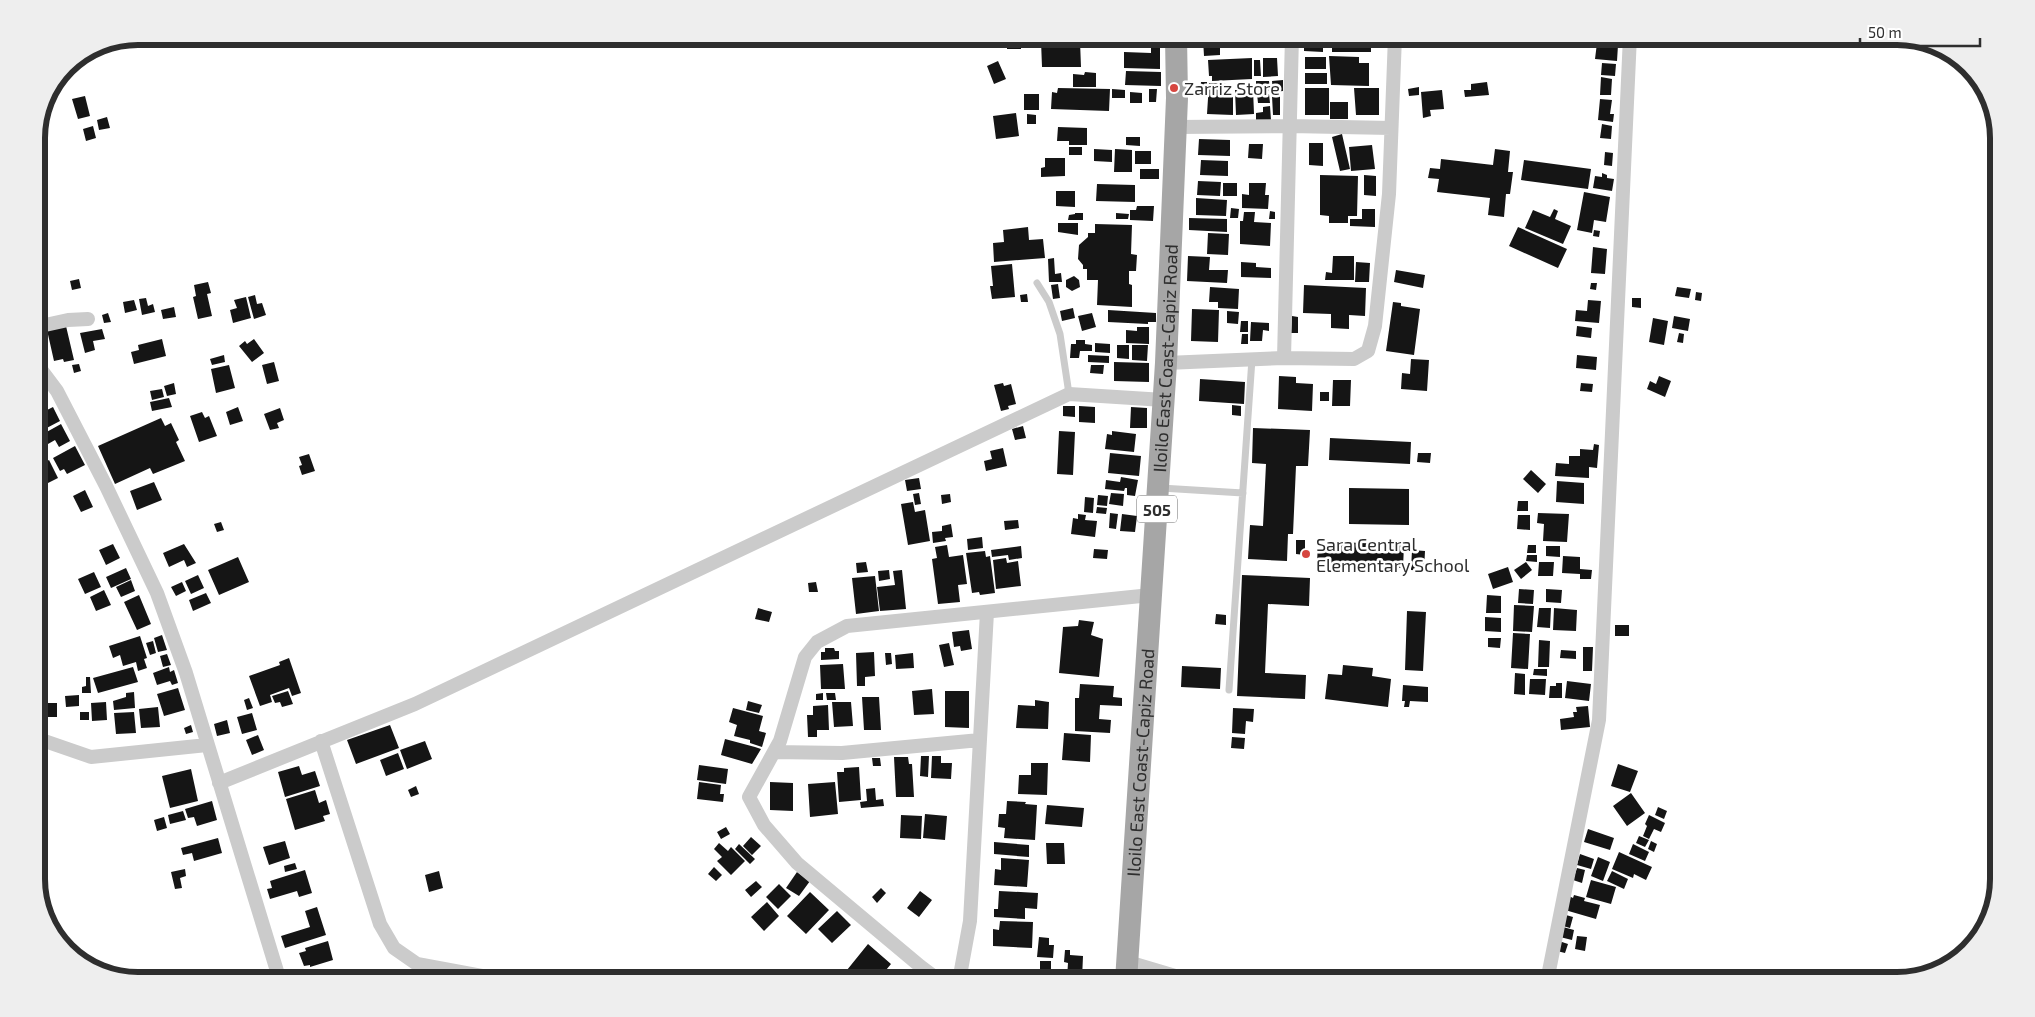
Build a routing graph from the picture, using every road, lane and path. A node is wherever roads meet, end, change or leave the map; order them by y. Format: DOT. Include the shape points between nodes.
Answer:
graph roads {
  1 [pos="1176,45"];
  2 [pos="1292,45"];
  3 [pos="1395,45"];
  4 [pos="1630,45"];
  5 [pos="1290,126"];
  6 [pos="1176,127"];
  7 [pos="1391,128"];
  8 [pos="1037,283"];
  9 [pos="88,319"];
  10 [pos="45,324"];
  11 [pos="1284,358"];
  12 [pos="1252,360"];
  13 [pos="1166,363"];
  14 [pos="45,375"];
  15 [pos="1069,394"];
  16 [pos="1164,400"];
  17 [pos="1158,488"];
  18 [pos="1242,494"];
  19 [pos="1151,595"];
  20 [pos="987,612"];
  21 [pos="1229,690"];
  22 [pos="980,740"];
  23 [pos="45,741"];
  24 [pos="321,742"];
  25 [pos="208,745"];
  26 [pos="774,752"];
  27 [pos="219,783"];
  28 [pos="1127,971"];
  29 [pos="277,972"];
  30 [pos="460,972"];
  31 [pos="928,972"];
  32 [pos="961,972"];
  33 [pos="1550,972"];
  1 -- 6 [label="main road, Iloilo East Coast-Capiz Road / 505"];
  2 -- 5 [label="street"];
  3 -- 7 [label="street"];
  4 -- 33 [label="street" via="1598,720"];
  5 -- 6 [label="street"];
  5 -- 7 [label="street"];
  5 -- 11 [label="street"];
  6 -- 13 [label="main road, Iloilo East Coast-Capiz Road / 505"];
  7 -- 11 [label="street" via="1389,194 1375,326 1368,352 1354,359"];
  8 -- 15 [label="lane" via="1060,334"];
  9 -- 10 [label="street"];
  11 -- 12 [label="street"];
  12 -- 13 [label="street"];
  12 -- 18 [label="lane"];
  13 -- 16 [label="main road, Iloilo East Coast-Capiz Road / 505"];
  14 -- 25 [label="street" via="88,452 156,593 186,672"];
  15 -- 16 [label="street"];
  15 -- 24 [label="street" via="415,704"];
  16 -- 17 [label="main road, Iloilo East Coast-Capiz Road / 505"];
  17 -- 18 [label="lane"];
  17 -- 19 [label="main road, Iloilo East Coast-Capiz Road / 505"];
  18 -- 21 [label="lane"];
  19 -- 20 [label="street"];
  19 -- 28 [label="main road, Iloilo East Coast-Capiz Road / 505"];
  20 -- 22 [label="street"];
  20 -- 26 [label="street" via="847,626 817,642 805,658"];
  22 -- 26 [label="street" via="842,753"];
  22 -- 32 [label="street" via="970,921"];
  23 -- 25 [label="street" via="91,757"];
  24 -- 27 [label="street"];
  24 -- 30 [label="street" via="380,924 394,948 416,964"];
  25 -- 27 [label="street"];
  26 -- 31 [label="street" via="749,797 764,825 798,863"];
  27 -- 29 [label="street"];
}
